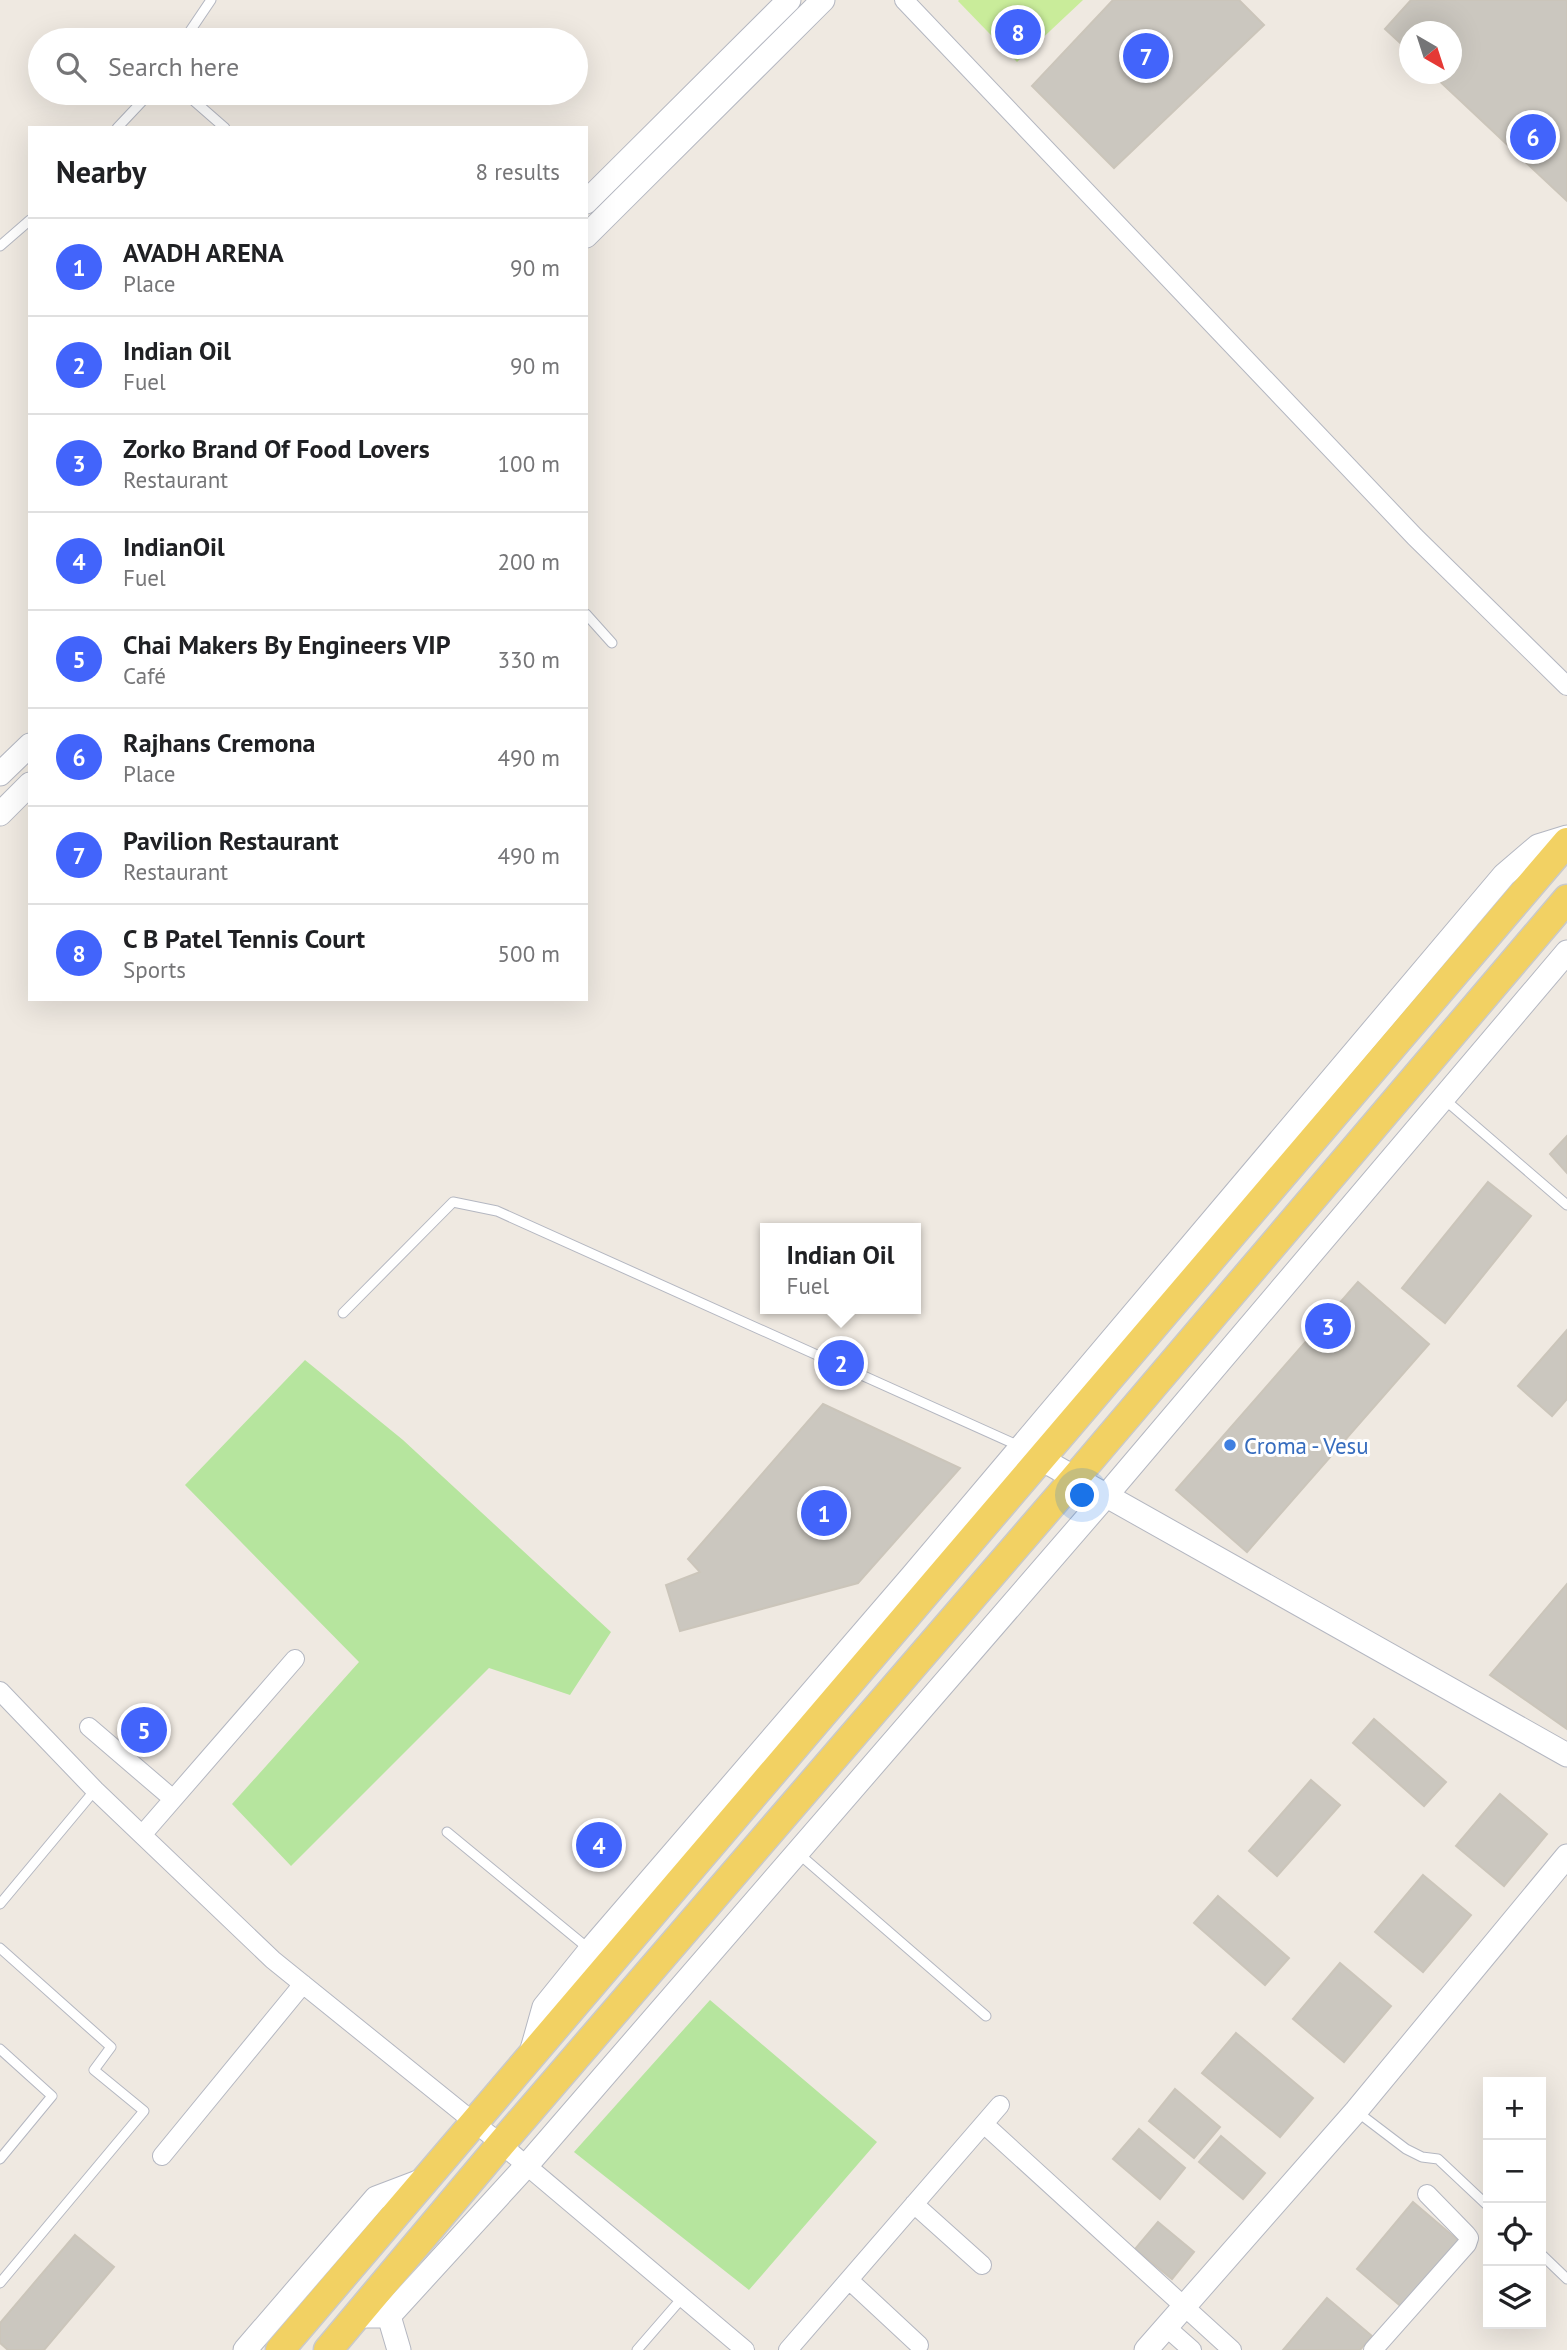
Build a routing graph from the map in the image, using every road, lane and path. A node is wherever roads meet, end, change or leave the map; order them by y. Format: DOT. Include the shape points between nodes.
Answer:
graph roads {
  1 [pos="211,0"];
  2 [pos="789,0"];
  3 [pos="823,0"];
  4 [pos="904,0"];
  5 [pos="192,28"];
  6 [pos="139,105"];
  7 [pos="199,105"];
  8 [pos="119,126"];
  9 [pos="223,126"];
  10 [pos="588,200"];
  11 [pos="28,222"];
  12 [pos="588,234"];
  13 [pos="0,246"];
  14 [pos="588,616"];
  15 [pos="612,643"];
  16 [pos="1567,686"];
  17 [pos="28,747"];
  18 [pos="0,774"];
  19 [pos="28,787"];
  20 [pos="0,814"];
  21 [pos="1567,840"];
  22 [pos="1567,899"];
  23 [pos="1567,952"];
  24 [pos="1443,1097"];
  25 [pos="1567,1205"];
  26 [pos="343,1313"];
  27 [pos="1030,1454"];
  28 [pos="1074,1479"];
  29 [pos="1105,1497"];
  30 [pos="295,1659"];
  31 [pos="0,1691"];
  32 [pos="89,1727"];
  33 [pos="1567,1755"];
  34 [pos="95,1790"];
  35 [pos="173,1799"];
  36 [pos="447,1832"];
  37 [pos="142,1835"];
  38 [pos="797,1851"];
  39 [pos="1567,1856"];
  40 [pos="0,1904"];
  41 [pos="0,1948"];
  42 [pos="590,1950"];
  43 [pos="303,1984"];
  44 [pos="986,2016"];
  45 [pos="0,2049"];
  46 [pos="530,2056"];
  47 [pos="1000,2105"];
  48 [pos="1356,2111"];
  49 [pos="474,2122"];
  50 [pos="984,2123"];
  51 [pos="501,2144"];
  52 [pos="162,2156"];
  53 [pos="0,2160"];
  54 [pos="527,2165"];
  55 [pos="426,2179"];
  56 [pos="1427,2194"];
  57 [pos="1485,2203"];
  58 [pos="914,2204"];
  59 [pos="1546,2260"];
  60 [pos="982,2265"];
  61 [pos="1567,2279"];
  62 [pos="849,2280"];
  63 [pos="0,2283"];
  64 [pos="683,2297"];
  65 [pos="1185,2305"];
  66 [pos="355,2316"];
  67 [pos="389,2316"];
  68 [pos="1166,2327"];
  69 [pos="919,2345"];
  70 [pos="245,2350"];
  71 [pos="280,2350"];
  72 [pos="329,2350"];
  73 [pos="399,2350"];
  74 [pos="637,2350"];
  75 [pos="745,2350"];
  76 [pos="788,2350"];
  77 [pos="1146,2350"];
  78 [pos="1192,2350"];
  79 [pos="1233,2350"];
  80 [pos="1373,2350"];
  1 -- 5 [label="lane"];
  2 -- 10 [label="street"];
  3 -- 12 [label="street"];
  4 -- 16 [label="street" via="1415,537"];
  6 -- 8 [label="lane"];
  7 -- 9 [label="lane"];
  11 -- 13 [label="lane"];
  14 -- 15 [label="lane"];
  17 -- 18 [label="street"];
  19 -- 20 [label="street"];
  21 -- 27 [label="main road"];
  22 -- 28 [label="main road"];
  23 -- 24 [label="street"];
  24 -- 25 [label="lane"];
  24 -- 29 [label="street"];
  26 -- 27 [label="lane" via="453,1202 464,1204 497,1211"];
  27 -- 28 [label="street"];
  27 -- 42 [label="street"];
  27 -- 46 [label="main road"];
  28 -- 29 [label="street"];
  28 -- 51 [label="main road"];
  29 -- 33 [label="street"];
  29 -- 38 [label="street"];
  30 -- 35 [label="street"];
  31 -- 34 [label="street"];
  32 -- 35 [label="street"];
  34 -- 37 [label="street"];
  34 -- 40 [label="lane"];
  35 -- 37 [label="street"];
  36 -- 42 [label="lane"];
  37 -- 43 [label="street"];
  38 -- 44 [label="lane"];
  38 -- 54 [label="street"];
  39 -- 48 [label="street"];
  41 -- 63 [label="lane" via="111,2048 94,2070 144,2111"];
  42 -- 46 [label="street" via="544,2007"];
  43 -- 49 [label="street"];
  43 -- 52 [label="street"];
  45 -- 53 [label="lane" via="52,2095"];
  46 -- 49 [label="main road"];
  47 -- 50 [label="street"];
  48 -- 57 [label="lane" via="1406,2149 1438,2159"];
  48 -- 65 [label="street"];
  49 -- 51 [label="street"];
  49 -- 55 [label="main road"];
  50 -- 58 [label="street"];
  50 -- 65 [label="street"];
  51 -- 54 [label="street"];
  51 -- 66 [label="main road"];
  54 -- 64 [label="street"];
  54 -- 67 [label="street"];
  55 -- 70 [label="street" via="376,2198"];
  55 -- 71 [label="main road"];
  56 -- 80 [label="street" via="1466,2234 1467,2244"];
  58 -- 60 [label="street"];
  58 -- 62 [label="street"];
  59 -- 61 [label="lane"];
  62 -- 69 [label="street"];
  62 -- 76 [label="street"];
  64 -- 74 [label="lane"];
  64 -- 75 [label="street"];
  65 -- 68 [label="street"];
  65 -- 79 [label="street"];
  66 -- 67 [label="street"];
  66 -- 72 [label="main road"];
  67 -- 73 [label="street"];
  68 -- 77 [label="street"];
  68 -- 78 [label="street"];
}
